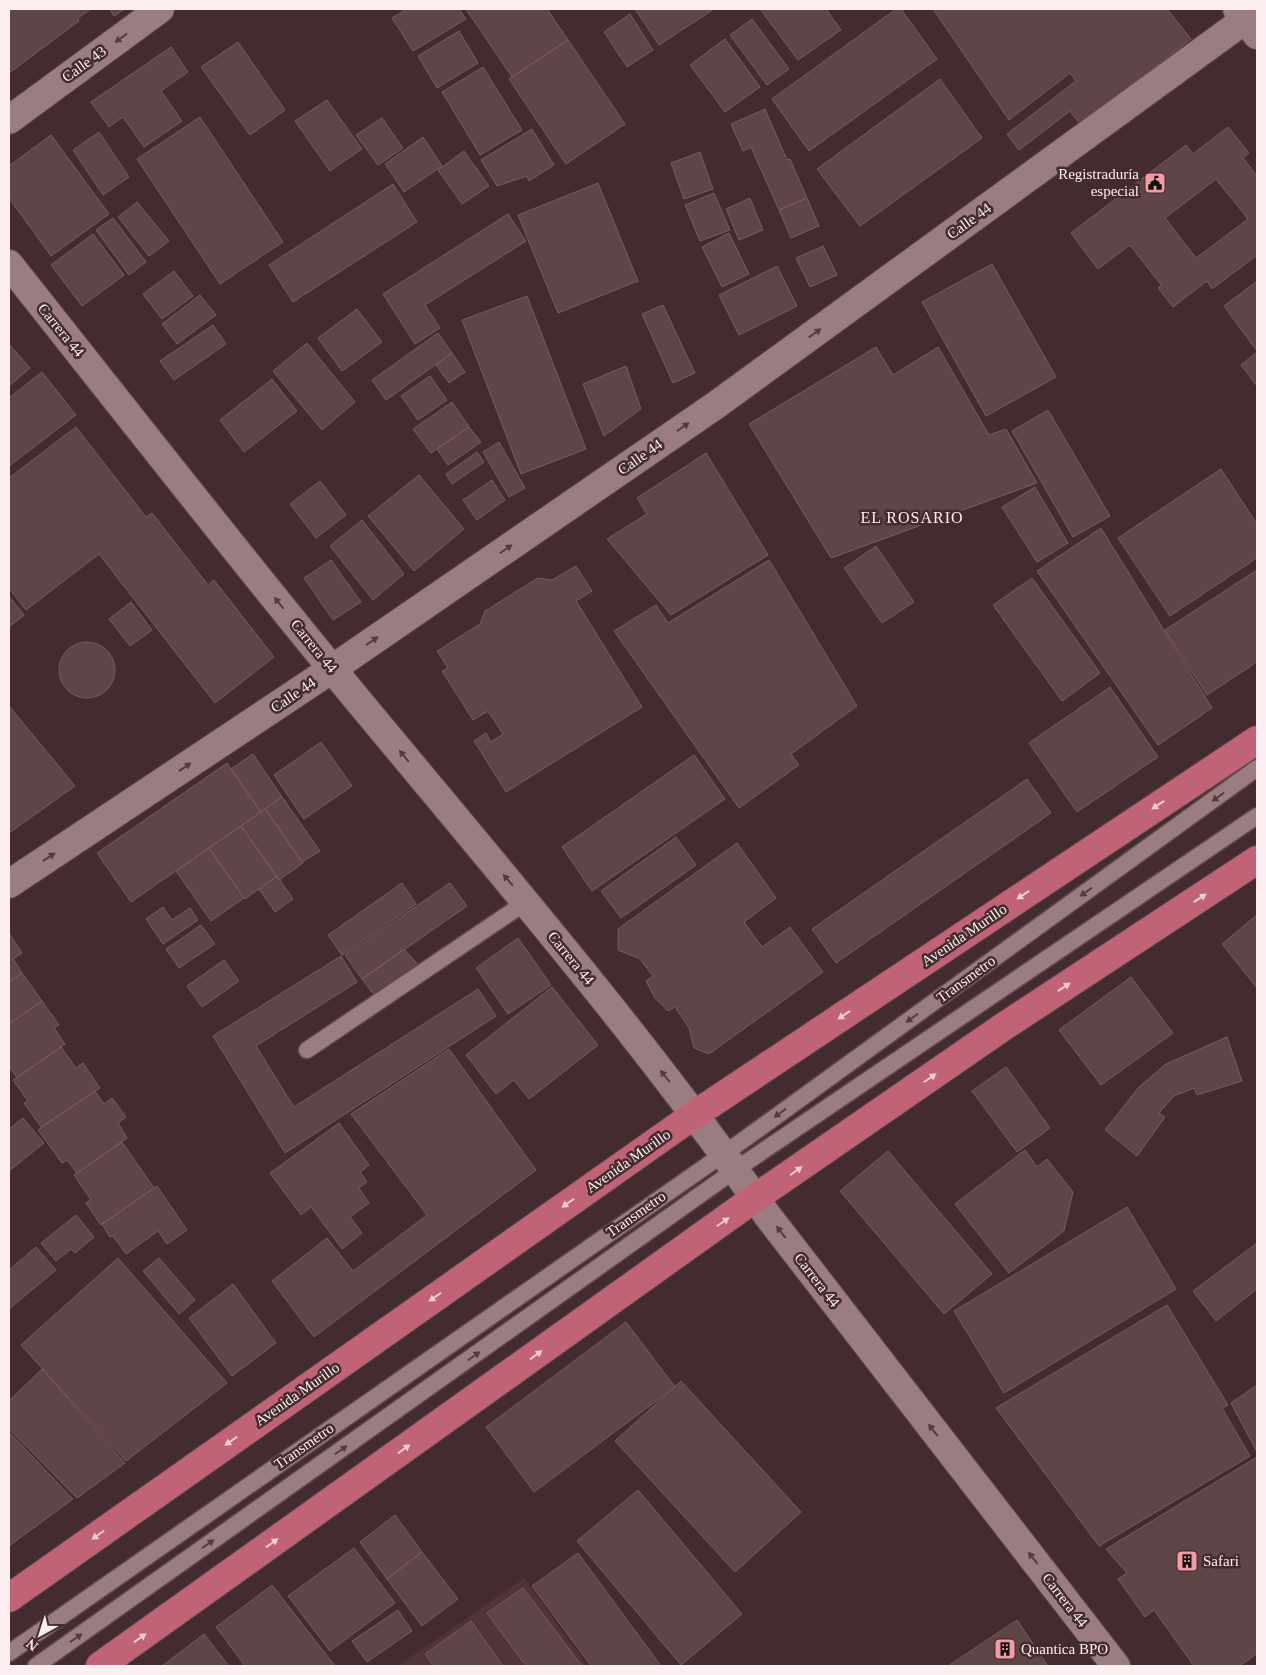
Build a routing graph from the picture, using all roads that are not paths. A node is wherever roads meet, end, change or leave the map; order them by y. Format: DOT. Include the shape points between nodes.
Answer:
graph roads {
  1 [pos="160,9"];
  2 [pos="1249,19"];
  3 [pos="9,120"];
  4 [pos="9,264"];
  5 [pos="332,669"];
  6 [pos="1257,740"];
  7 [pos="1257,768"];
  8 [pos="1257,816"];
  9 [pos="1257,860"];
  10 [pos="9,884"];
  11 [pos="526,902"];
  12 [pos="306,1050"];
  13 [pos="694,1115"];
  14 [pos="729,1162"];
  15 [pos="755,1198"];
  16 [pos="9,1598"];
  17 [pos="9,1653"];
  18 [pos="36,1666"];
  19 [pos="100,1666"];
  20 [pos="1116,1666"];
  1 -- 3 [label="street, Calle 43, one-way"];
  5 -- 2 [label="street, Calle 44, one-way" via="716,405"];
  5 -- 4 [label="street, Carrera 44, one-way"];
  10 -- 5 [label="street, Calle 44, one-way"];
  11 -- 5 [label="street, Carrera 44, one-way"];
  6 -- 13 [label="main road, Avenida Murillo, one-way"];
  7 -- 14 [label="lane, Transmetro, one-way"];
  8 -- 14 [label="lane, Transmetro"];
  15 -- 9 [label="main road, one-way" via="1006,1025"];
  11 -- 12 [label="lane"];
  13 -- 11 [label="street, Carrera 44, one-way"];
  13 -- 14 [label="street, Carrera 44"];
  13 -- 16 [label="main road, Avenida Murillo, one-way"];
  14 -- 15 [label="street, Carrera 44"];
  14 -- 17 [label="lane, Transmetro"];
  18 -- 14 [label="lane, Transmetro, one-way"];
  19 -- 15 [label="main road, one-way"];
  20 -- 15 [label="street, Carrera 44, one-way"];
}
